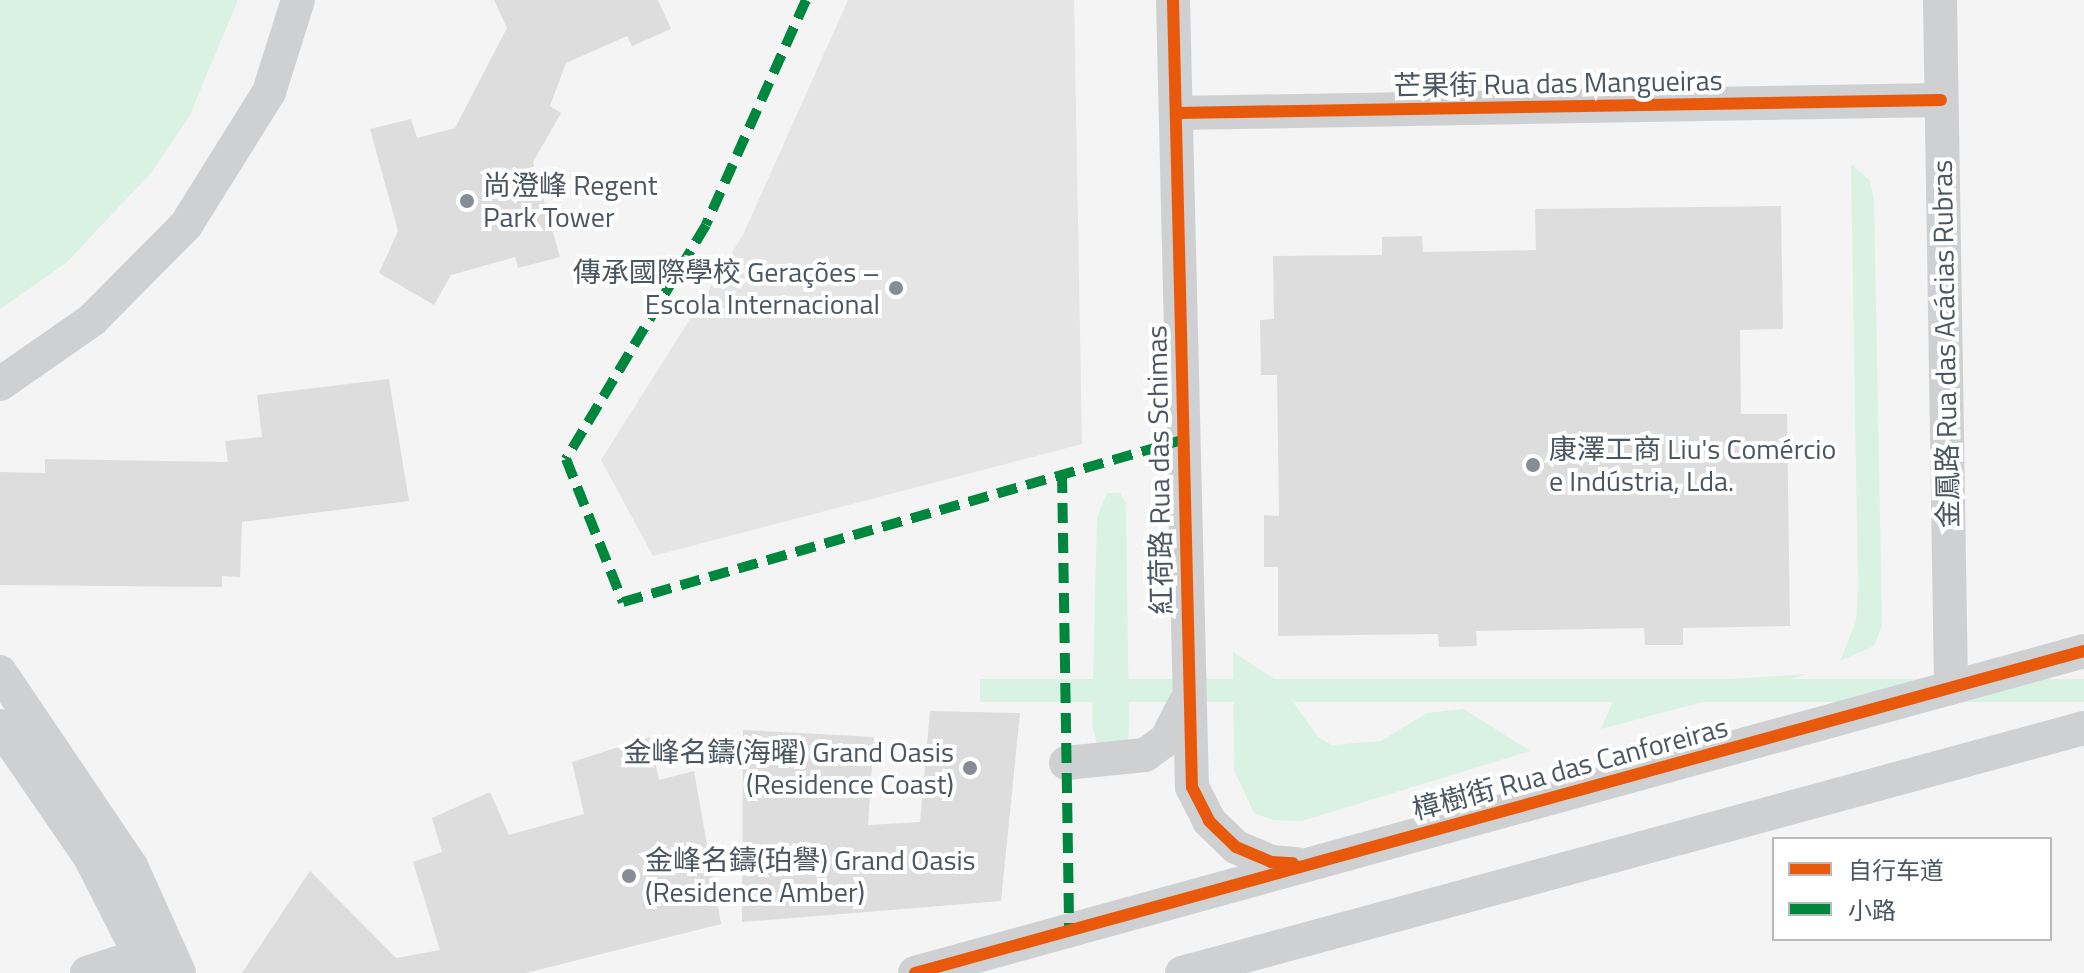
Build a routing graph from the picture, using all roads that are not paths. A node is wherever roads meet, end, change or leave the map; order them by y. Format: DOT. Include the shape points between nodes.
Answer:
graph roads {
  1 [pos="298,0"];
  2 [pos="1173,0"];
  3 [pos="1940,0"];
  4 [pos="1941,100"];
  5 [pos="1176,113"];
  6 [pos="0,384"];
  7 [pos="2084,651"];
  8 [pos="0,672"];
  9 [pos="1951,688"];
  10 [pos="1186,699"];
  11 [pos="0,726"];
  12 [pos="2084,728"];
  13 [pos="1066,763"];
  14 [pos="1309,864"];
  15 [pos="145,964"];
  16 [pos="87,973"];
  17 [pos="179,973"];
  18 [pos="915,973"];
  19 [pos="1182,973"];
  1 -- 6 [label="street" via="269,92 186,225 92,320"];
  2 -- 5 [label="street, 紅荷路 Rua das Schimas"];
  3 -- 4 [label="street, 金鳳路 Rua das Acácias Rubras"];
  4 -- 5 [label="street, 芒果街 Rua das Mangueiras"];
  4 -- 9 [label="street, 金鳳路 Rua das Acácias Rubras"];
  5 -- 10 [label="street, 紅荷路 Rua das Schimas"];
  7 -- 9 [label="street, 樟樹街 Rua das Canforeiras"];
  8 -- 17 [label="street" via="131,866"];
  9 -- 14 [label="street, 樟樹街 Rua das Canforeiras"];
  10 -- 13 [label="street" via="1166,740 1145,755"];
  10 -- 14 [label="street, 紅荷路 Rua das Schimas" via="1192,787 1209,821 1236,847 1271,862"];
  11 -- 15 [label="street" via="90,857"];
  12 -- 19 [label="street"];
  14 -- 18 [label="street, 樟樹街 Rua das Canforeiras"];
  15 -- 16 [label="street"];
}
